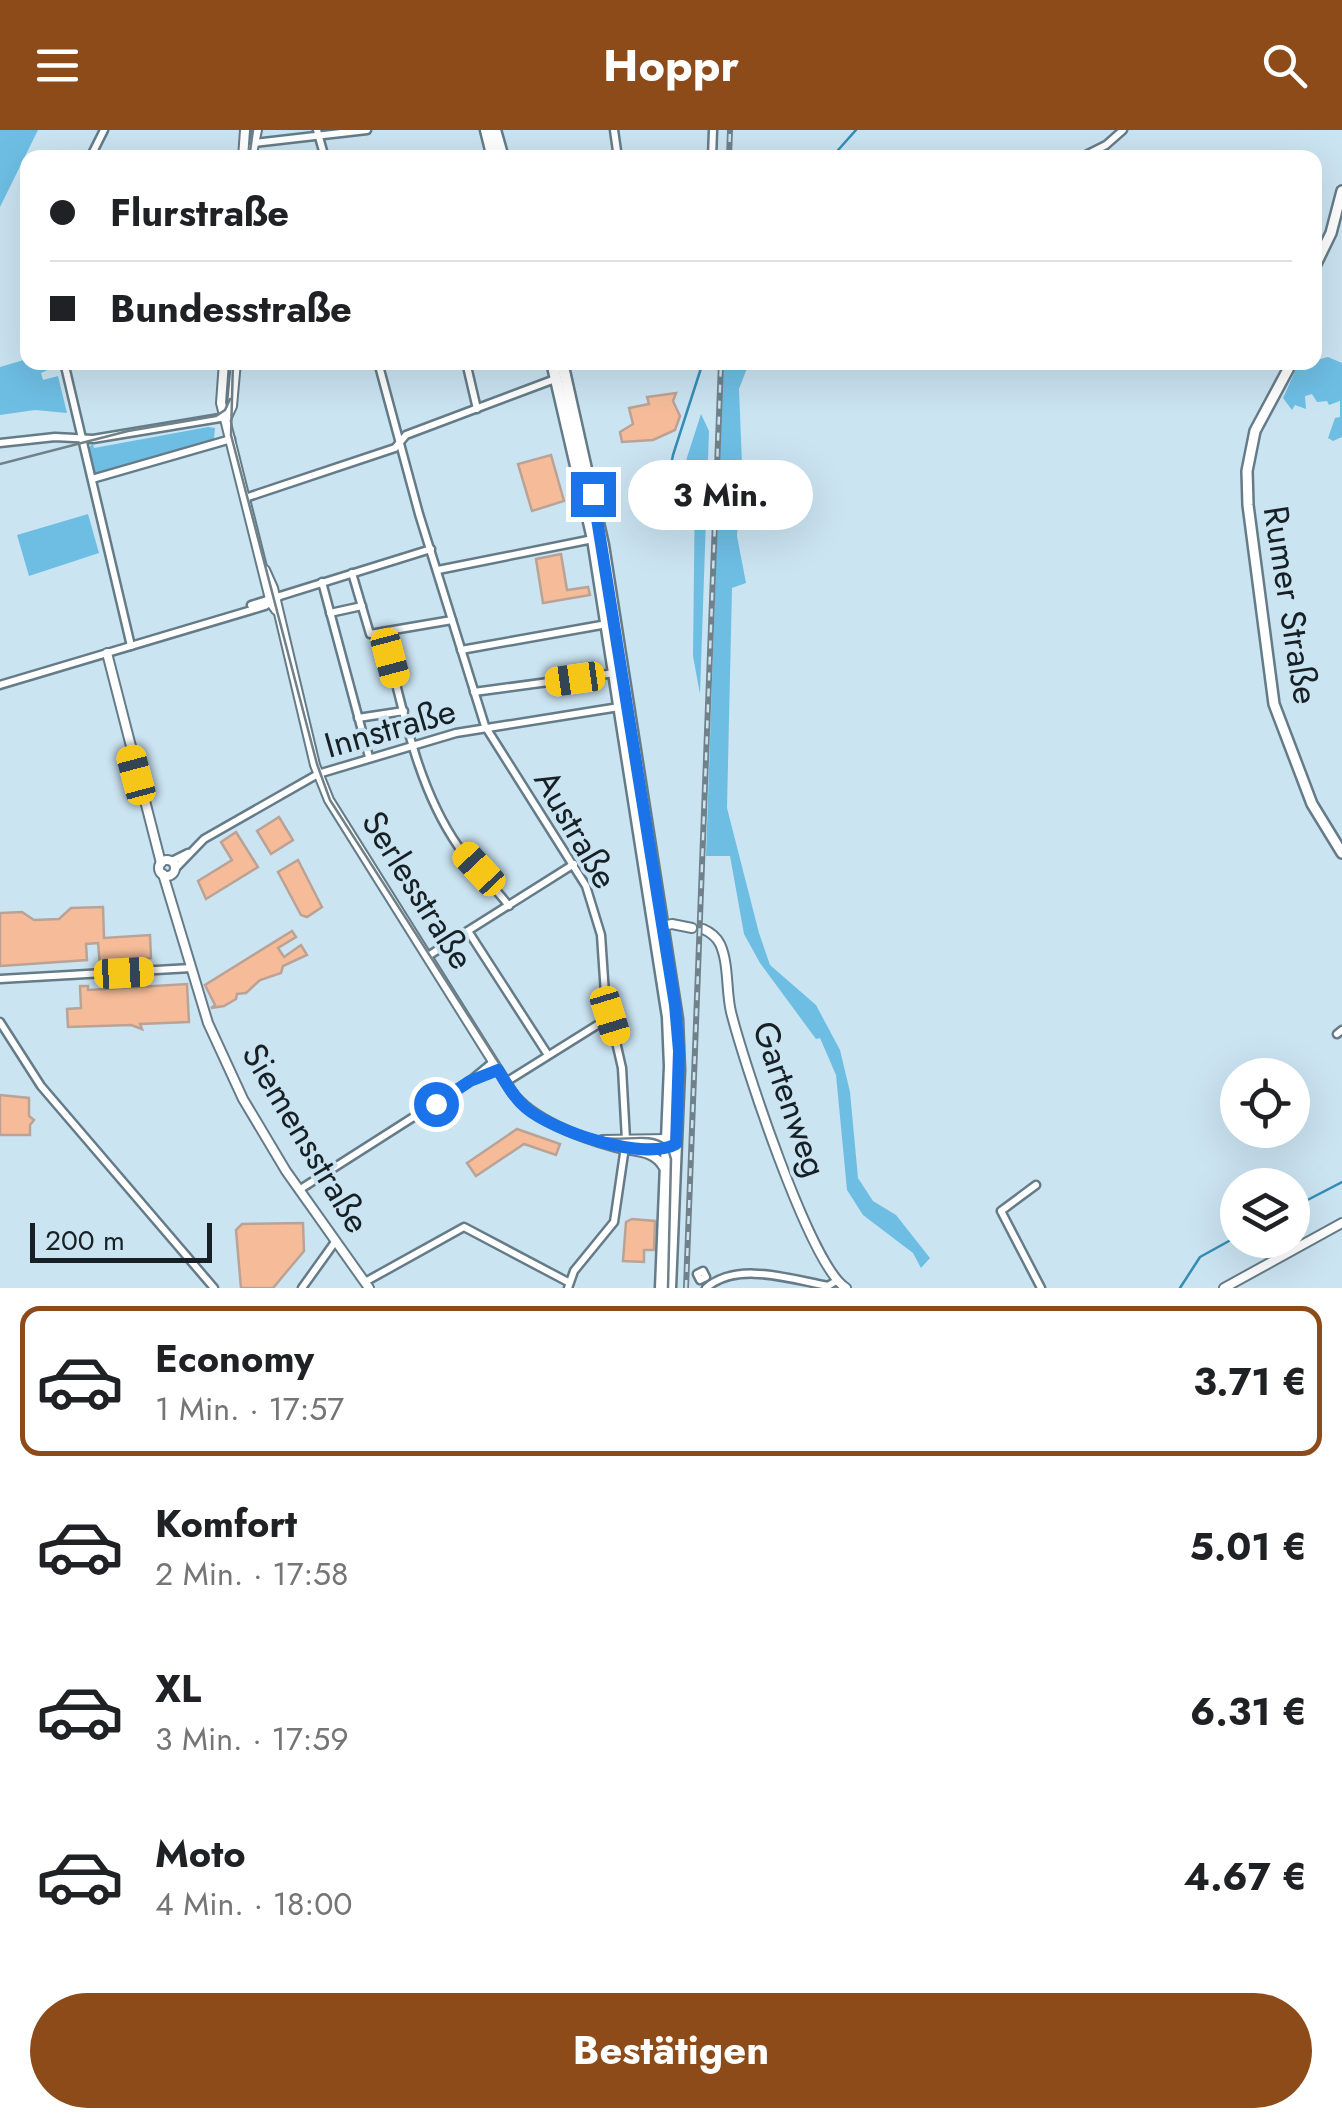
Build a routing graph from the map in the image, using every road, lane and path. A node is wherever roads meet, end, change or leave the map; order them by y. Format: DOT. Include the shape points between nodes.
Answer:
graph roads {
  1 [pos="257,130"];
  2 [pos="367,130"];
  3 [pos="1123,130"];
  4 [pos="318,133"];
  5 [pos="254,143"];
  6 [pos="253,150"];
  7 [pos="1096,150"];
  8 [pos="1342,191"];
  9 [pos="1322,252"];
  10 [pos="66,370"];
  11 [pos="224,370"];
  12 [pos="235,370"];
  13 [pos="380,370"];
  14 [pos="468,370"];
  15 [pos="554,370"];
  16 [pos="564,370"];
  17 [pos="1287,370"];
  18 [pos="556,379"];
  19 [pos="478,408"];
  20 [pos="227,417"];
  21 [pos="82,439"];
  22 [pos="231,439"];
  23 [pos="0,443"];
  24 [pos="399,443"];
  25 [pos="92,480"];
  26 [pos="588,490"];
  27 [pos="246,498"];
  28 [pos="593,539"];
  29 [pos="431,549"];
  30 [pos="438,570"];
  31 [pos="352,573"];
  32 [pos="322,582"];
  33 [pos="274,600"];
  34 [pos="362,606"];
  35 [pos="330,614"];
  36 [pos="452,620"];
  37 [pos="607,624"];
  38 [pos="383,632"];
  39 [pos="131,646"];
  40 [pos="462,650"];
  41 [pos="107,652"];
  42 [pos="614,673"];
  43 [pos="0,686"];
  44 [pos="474,692"];
  45 [pos="620,707"];
  46 [pos="404,711"];
  47 [pos="358,718"];
  48 [pos="485,726"];
  49 [pos="412,744"];
  50 [pos="369,757"];
  51 [pos="318,774"];
  52 [pos="1342,853"];
  53 [pos="574,864"];
  54 [pos="168,867"];
  55 [pos="509,906"];
  56 [pos="660,929"];
  57 [pos="703,930"];
  58 [pos="468,931"];
  59 [pos="428,956"];
  60 [pos="191,968"];
  61 [pos="0,978"];
  62 [pos="610,1016"];
  63 [pos="0,1022"];
  64 [pos="548,1055"];
  65 [pos="496,1066"];
  66 [pos="506,1082"];
  67 [pos="626,1144"];
  68 [pos="670,1144"];
  69 [pos="666,1175"];
  70 [pos="1036,1185"];
  71 [pos="300,1190"];
  72 [pos="1342,1223"];
  73 [pos="335,1242"];
  74 [pos="342,1250"];
  75 [pos="322,1265"];
  76 [pos="706,1276"];
  77 [pos="719,1276"];
  78 [pos="367,1285"];
  79 [pos="568,1285"];
  80 [pos="841,1286"];
  81 [pos="214,1288"];
  82 [pos="302,1288"];
  83 [pos="661,1288"];
  84 [pos="670,1288"];
  85 [pos="706,1288"];
  86 [pos="1041,1288"];
  87 [pos="1224,1288"];
  1 -- 5 [label="street"];
  2 -- 4 [label="street"];
  3 -- 7 [label="street"];
  4 -- 5 [label="street"];
  5 -- 6 [label="street"];
  8 -- 9 [label="main road"];
  10 -- 21 [label="street"];
  11 -- 20 [label="street"];
  12 -- 20 [label="street"];
  13 -- 24 [label="street, Austraße"];
  14 -- 19 [label="street"];
  15 -- 18 [label="main road"];
  16 -- 26 [label="main road"];
  17 -- 52 [label="main road, Rumer Straße" via="1252,439 1248,511 1274,704 1312,804"];
  18 -- 19 [label="street"];
  18 -- 26 [label="main road"];
  19 -- 24 [label="street"];
  20 -- 21 [label="street"];
  20 -- 22 [label="street, Serlesstraße"];
  21 -- 23 [label="street"];
  21 -- 25 [label="street"];
  22 -- 25 [label="street"];
  22 -- 27 [label="street, Serlesstraße"];
  24 -- 27 [label="street"];
  24 -- 29 [label="street, Austraße"];
  25 -- 39 [label="street"];
  26 -- 28 [label="main road"];
  26 -- 56 [label="main road"];
  27 -- 33 [label="street, Serlesstraße"];
  28 -- 30 [label="street"];
  28 -- 37 [label="main road"];
  29 -- 30 [label="street, Austraße"];
  29 -- 31 [label="street"];
  30 -- 36 [label="street, Austraße"];
  31 -- 32 [label="street"];
  31 -- 34 [label="street"];
  32 -- 33 [label="street"];
  32 -- 35 [label="street"];
  33 -- 39 [label="street"];
  33 -- 51 [label="street, Serlesstraße"];
  34 -- 35 [label="street"];
  34 -- 38 [label="street" via="370,634"];
  35 -- 47 [label="street"];
  36 -- 38 [label="street"];
  36 -- 40 [label="street, Austraße"];
  37 -- 40 [label="street"];
  37 -- 42 [label="main road"];
  38 -- 46 [label="street"];
  39 -- 41 [label="street"];
  40 -- 44 [label="street, Austraße"];
  41 -- 43 [label="street"];
  41 -- 54 [label="street, Siemensstraße" via="154,841"];
  42 -- 44 [label="street"];
  42 -- 45 [label="main road"];
  44 -- 48 [label="street, Austraße"];
  45 -- 48 [label="street, Innstraße"];
  45 -- 56 [label="main road"];
  46 -- 47 [label="street"];
  46 -- 49 [label="street"];
  47 -- 50 [label="street"];
  48 -- 49 [label="street, Innstraße"];
  48 -- 53 [label="street, Austraße"];
  49 -- 50 [label="street, Innstraße"];
  49 -- 55 [label="street" via="458,846"];
  50 -- 51 [label="street, Innstraße"];
  51 -- 54 [label="street, Innstraße"];
  51 -- 59 [label="street, Serlesstraße"];
  53 -- 55 [label="street"];
  53 -- 62 [label="street, Austraße" via="596,913"];
  54 -- 60 [label="street, Siemensstraße" via="168,897"];
  55 -- 58 [label="street"];
  56 -- 68 [label="main road" via="678,1035"];
  57 -- 80 [label="street, Gartenweg" via="720,946 731,1013 789,1184"];
  58 -- 59 [label="street"];
  58 -- 64 [label="street"];
  59 -- 65 [label="street, Serlesstraße"];
  60 -- 61 [label="street"];
  60 -- 71 [label="street, Siemensstraße" via="243,1098"];
  62 -- 64 [label="street"];
  62 -- 67 [label="street, Austraße"];
  63 -- 81 [label="street" via="41,1086"];
  64 -- 66 [label="street"];
  65 -- 66 [label="street, Serlesstraße"];
  65 -- 71 [label="street"];
  66 -- 67 [label="street, Serlesstraße" via="539,1117"];
  67 -- 68 [label="street, Serlesstraße"];
  67 -- 69 [label="street, Serlesstraße" via="656,1157"];
  67 -- 79 [label="street, Austraße" via="614,1222"];
  68 -- 69 [label="main road"];
  68 -- 84 [label="main road"];
  69 -- 83 [label="main road"];
  70 -- 86 [label="street" via="1001,1212"];
  71 -- 73 [label="street, Siemensstraße"];
  72 -- 87 [label="street"];
  73 -- 74 [label="street, Siemensstraße"];
  73 -- 75 [label="street"];
  74 -- 75 [label="street"];
  74 -- 78 [label="street, Siemensstraße"];
  75 -- 82 [label="street"];
  76 -- 77 [label="street"];
  77 -- 80 [label="street"];
  77 -- 85 [label="street"];
  78 -- 79 [label="street" via="464,1227"];
}
